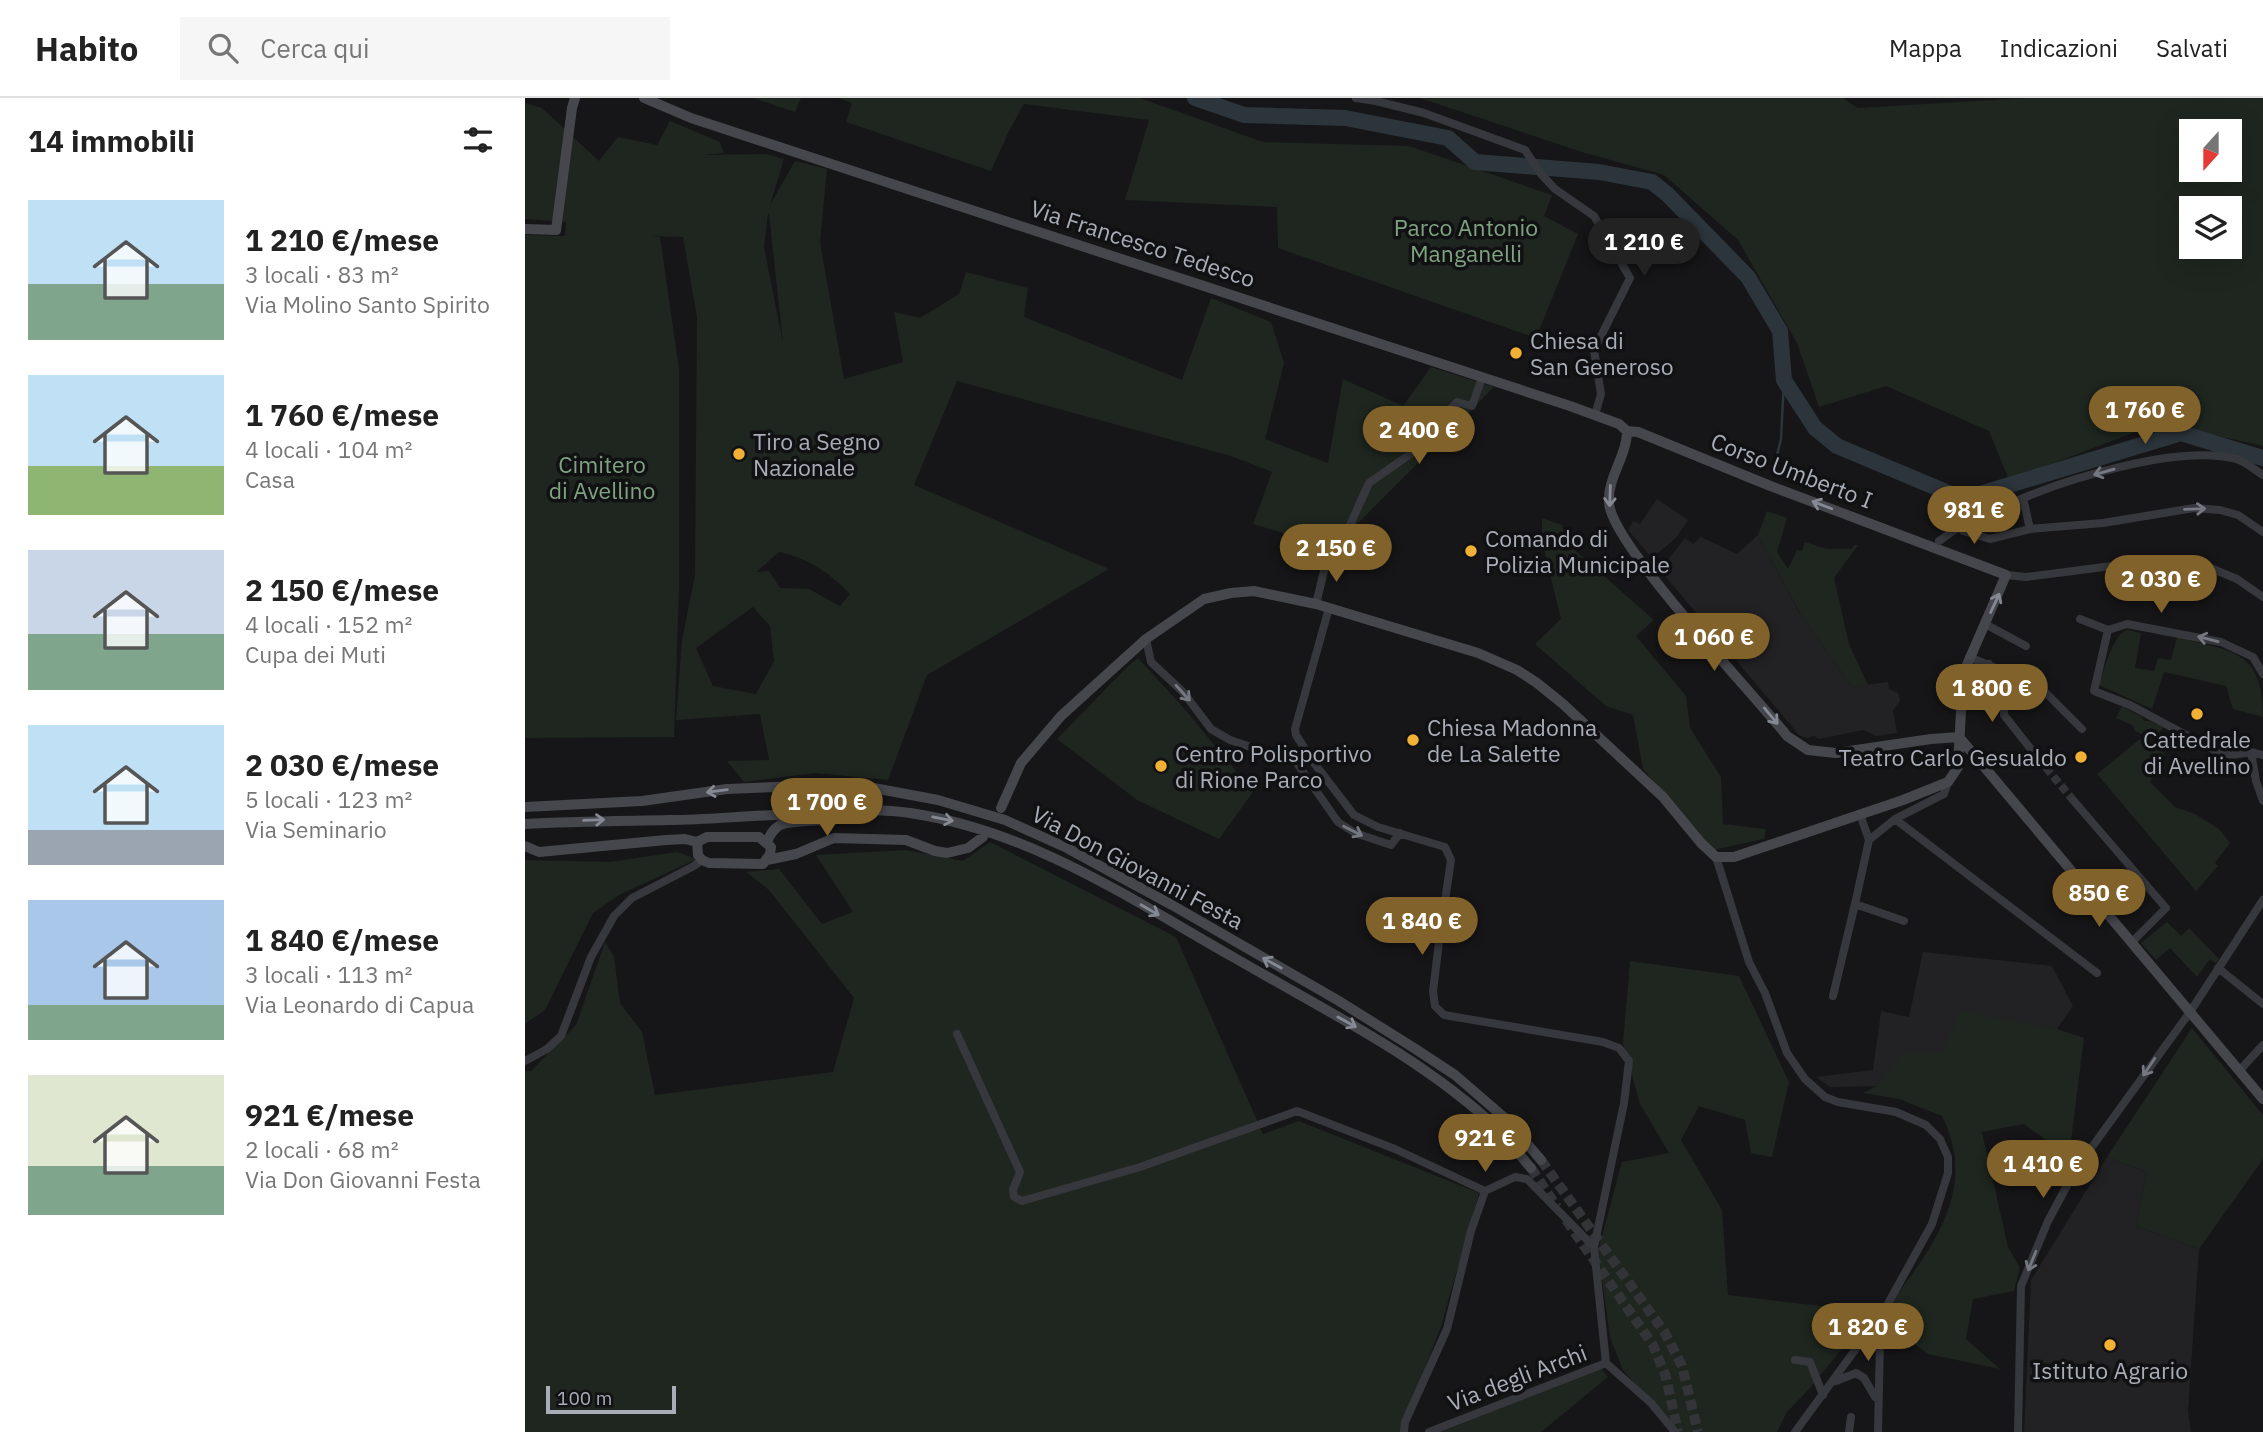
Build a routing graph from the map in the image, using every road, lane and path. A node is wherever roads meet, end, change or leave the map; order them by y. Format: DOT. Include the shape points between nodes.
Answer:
graph roads {
  1 [pos="575,98"];
  2 [pos="644,98"];
  3 [pos="662,98"];
  4 [pos="1356,98"];
  5 [pos="670,109"];
  6 [pos="525,229"];
  7 [pos="1482,378"];
  8 [pos="1595,415"];
  9 [pos="1627,431"];
  10 [pos="2263,475"];
  11 [pos="2023,498"];
  12 [pos="1956,507"];
  13 [pos="2030,529"];
  14 [pos="2263,532"];
  15 [pos="1935,544"];
  16 [pos="2006,575"];
  17 [pos="2263,597"];
  18 [pos="1316,604"];
  19 [pos="1329,608"];
  20 [pos="2080,619"];
  21 [pos="1985,624"];
  22 [pos="2108,630"];
  23 [pos="1146,639"];
  24 [pos="2026,646"];
  25 [pos="1969,657"];
  26 [pos="1989,664"];
  27 [pos="2263,674"];
  28 [pos="2082,729"];
  29 [pos="1959,737"];
  30 [pos="2251,752"];
  31 [pos="2263,755"];
  32 [pos="2038,758"];
  33 [pos="1948,782"];
  34 [pos="2073,800"];
  35 [pos="2263,801"];
  36 [pos="1001,808"];
  37 [pos="525,809"];
  38 [pos="872,811"];
  39 [pos="1860,814"];
  40 [pos="1895,820"];
  41 [pos="525,825"];
  42 [pos="1400,833"];
  43 [pos="983,837"];
  44 [pos="1869,840"];
  45 [pos="697,842"];
  46 [pos="767,842"];
  47 [pos="525,846"];
  48 [pos="1716,857"];
  49 [pos="702,860"];
  50 [pos="767,860"];
  51 [pos="2263,900"];
  52 [pos="1854,904"];
  53 [pos="1904,921"];
  54 [pos="2131,943"];
  55 [pos="2218,968"];
  56 [pos="2097,973"];
  57 [pos="1833,996"];
  58 [pos="2263,1004"];
  59 [pos="2190,1012"];
  60 [pos="957,1034"];
  61 [pos="2263,1045"];
  62 [pos="525,1060"];
  63 [pos="2239,1071"];
  64 [pos="2263,1099"];
  65 [pos="1541,1160"];
  66 [pos="1531,1168"];
  67 [pos="1485,1191"];
  68 [pos="1594,1247"];
  69 [pos="1885,1309"];
  70 [pos="1795,1360"];
  71 [pos="1606,1363"];
  72 [pos="1833,1382"];
  73 [pos="1823,1395"];
  74 [pos="1878,1403"];
  75 [pos="1851,1417"];
  76 [pos="1404,1432"];
  77 [pos="1429,1432"];
  78 [pos="1675,1432"];
  79 [pos="1795,1432"];
  80 [pos="1849,1432"];
  81 [pos="1878,1432"];
  82 [pos="2018,1432"];
  1 -- 6 [label="street" via="556,230"];
  2 -- 5 [label="street, Via Francesco Tedesco"];
  3 -- 5 [label="street"];
  4 -- 8 [label="street" via="1424,113 1525,150 1555,189 1594,216 1630,278 1594,350 1601,394"];
  5 -- 7 [label="street, Via Francesco Tedesco"];
  7 -- 8 [label="street, Via Francesco Tedesco"];
  7 -- 18 [label="street" via="1472,406 1457,402 1419,448 1369,483 1326,563"];
  8 -- 9 [label="street, Via Francesco Tedesco"];
  15 -- 9 [label="street, Corso Umberto I, one-way"];
  9 -- 29 [label="street, one-way" via="1609,493 1617,528 1787,736 1808,750 1836,753"];
  10 -- 11 [label="street, one-way" via="2238,459 2207,454 2147,460"];
  11 -- 13 [label="street"];
  11 -- 15 [label="street, bridge" via="1966,522"];
  12 -- 13 [label="street" via="1956,520 1963,531 1986,539"];
  13 -- 14 [label="street, one-way" via="2194,508 2238,515"];
  15 -- 16 [label="street, Corso Umberto I"];
  16 -- 17 [label="street, Corso Umberto I" via="2026,577 2135,563 2201,564 2237,579"];
  21 -- 16 [label="street, one-way"];
  18 -- 19 [label="street"];
  18 -- 23 [label="street" via="1254,591 1216,596 1204,599"];
  19 -- 42 [label="street" via="1296,735 1355,815"];
  19 -- 48 [label="street" via="1478,653 1517,670 1563,705 1663,797"];
  20 -- 22 [label="street"];
  21 -- 24 [label="street"];
  21 -- 25 [label="street"];
  27 -- 22 [label="street, one-way" via="2253,657 2221,642 2127,624"];
  22 -- 30 [label="street" via="2094,691 2216,751 2232,755"];
  23 -- 36 [label="street" via="1061,716 1021,763"];
  23 -- 42 [label="street, one-way" via="1151,662 1184,692 1211,729 1296,762 1338,822 1355,833 1391,845"];
  25 -- 26 [label="street"];
  25 -- 29 [label="street" via="1963,674"];
  26 -- 28 [label="street" via="2039,686"];
  26 -- 32 [label="street" via="2004,691 2004,715"];
  29 -- 33 [label="street" via="1958,767"];
  29 -- 54 [label="street"];
  30 -- 31 [label="street"];
  30 -- 35 [label="street"];
  33 -- 39 [label="street"];
  33 -- 40 [label="street" via="1944,794"];
  34 -- 54 [label="street" via="2166,908"];
  37 -- 41 [label="street"];
  65 -- 37 [label="street, Via Don Giovanni Festa, one-way" via="1506,1119 1455,1075 1414,1048 1172,905 1005,820 938,800 852,784 727,789 642,801"];
  41 -- 38 [label="street, Via Don Giovanni Festa, one-way"];
  38 -- 46 [label="street" via="826,822 783,823"];
  38 -- 66 [label="street, Via Don Giovanni Festa, one-way" via="906,812 990,831 1099,880 1407,1058 1499,1131"];
  39 -- 44 [label="street"];
  39 -- 48 [label="street" via="1734,857"];
  40 -- 44 [label="street"];
  40 -- 56 [label="street"];
  42 -- 68 [label="street" via="1445,846 1451,860 1433,991 1435,1006 1444,1015 1603,1042 1619,1048 1629,1061 1625,1103"];
  43 -- 50 [label="street" via="968,848 947,853 906,840 834,838"];
  44 -- 52 [label="street"];
  45 -- 46 [label="street" via="707,836 759,837"];
  45 -- 47 [label="street" via="666,840 540,852"];
  45 -- 49 [label="street"];
  46 -- 50 [label="street" via="771,847"];
  48 -- 69 [label="street" via="1749,962 1787,1053 1805,1079 1838,1102 1896,1112 1926,1125 1940,1139 1948,1157 1948,1173 1932,1224"];
  49 -- 50 [label="street" via="757,864"];
  49 -- 62 [label="street" via="632,898 614,916 591,957 561,1036"];
  51 -- 55 [label="street"];
  52 -- 53 [label="street"];
  52 -- 57 [label="street"];
  54 -- 59 [label="street"];
  55 -- 58 [label="street"];
  55 -- 59 [label="street"];
  59 -- 63 [label="street"];
  59 -- 82 [label="street, one-way" via="2076,1170 2021,1286"];
  60 -- 67 [label="street" via="1020,1172 1013,1190 1014,1197 1022,1200 1140,1167 1297,1111"];
  61 -- 63 [label="street"];
  63 -- 64 [label="street"];
  67 -- 68 [label="street" via="1515,1177 1527,1179"];
  67 -- 76 [label="street" via="1447,1329"];
  68 -- 71 [label="street"];
  69 -- 72 [label="street"];
  69 -- 74 [label="street"];
  70 -- 73 [label="street" via="1810,1362"];
  71 -- 77 [label="street, Via degli Archi"];
  71 -- 78 [label="street, Via degli Archi" via="1651,1403"];
  72 -- 73 [label="street"];
  72 -- 74 [label="street" via="1856,1373 1873,1389"];
  73 -- 79 [label="street"];
  74 -- 81 [label="street"];
  75 -- 80 [label="street"];
}
